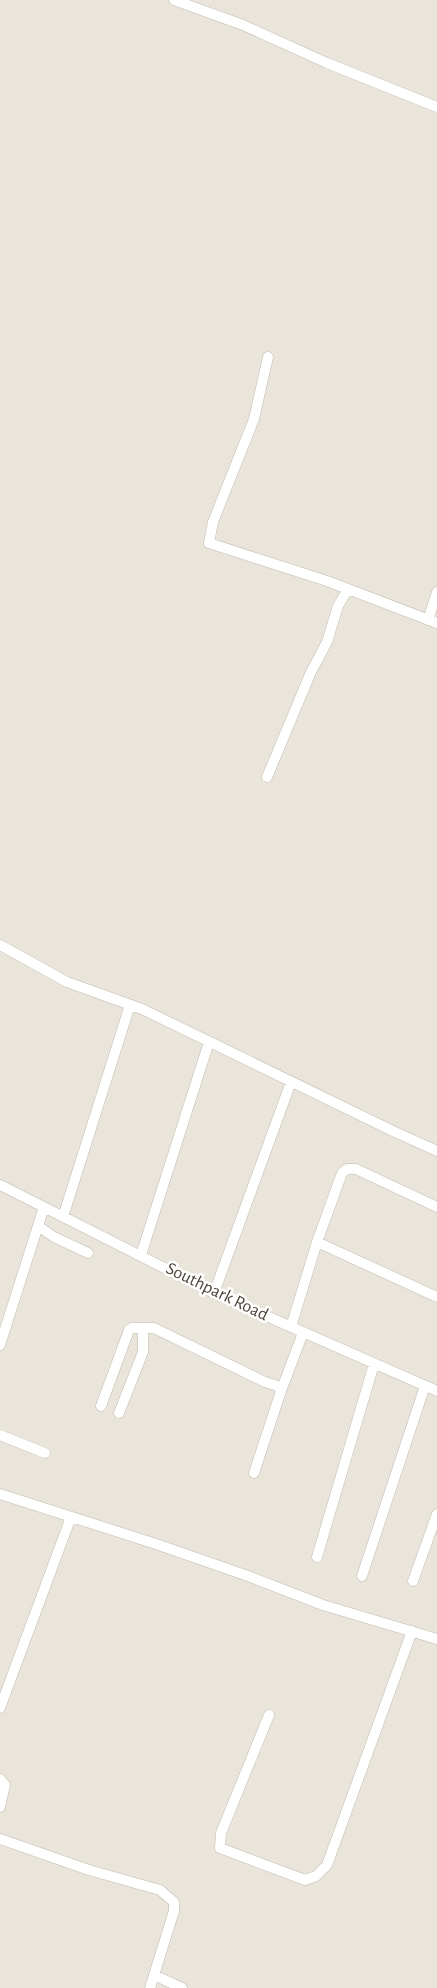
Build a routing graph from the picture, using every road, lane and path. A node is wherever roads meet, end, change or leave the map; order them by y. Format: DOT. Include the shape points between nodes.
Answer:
graph roads {
  1 [pos="174,0"];
  2 [pos="437,107"];
  3 [pos="268,357"];
  4 [pos="348,589"];
  5 [pos="437,592"];
  6 [pos="432,622"];
  7 [pos="267,777"];
  8 [pos="0,945"];
  9 [pos="130,1005"];
  10 [pos="209,1042"];
  11 [pos="291,1082"];
  12 [pos="437,1151"];
  13 [pos="0,1185"];
  14 [pos="44,1207"];
  15 [pos="437,1207"];
  16 [pos="63,1217"];
  17 [pos="38,1226"];
  18 [pos="317,1242"];
  19 [pos="88,1254"];
  20 [pos="141,1255"];
  21 [pos="214,1292"];
  22 [pos="437,1297"];
  23 [pos="291,1327"];
  24 [pos="143,1328"];
  25 [pos="304,1333"];
  26 [pos="0,1345"];
  27 [pos="374,1364"];
  28 [pos="425,1386"];
  29 [pos="281,1391"];
  30 [pos="437,1391"];
  31 [pos="101,1406"];
  32 [pos="119,1412"];
  33 [pos="0,1435"];
  34 [pos="45,1453"];
  35 [pos="254,1473"];
  36 [pos="0,1494"];
  37 [pos="437,1514"];
  38 [pos="71,1517"];
  39 [pos="317,1557"];
  40 [pos="362,1576"];
  41 [pos="413,1581"];
  42 [pos="412,1631"];
  43 [pos="437,1639"];
  44 [pos="0,1708"];
  45 [pos="269,1716"];
  46 [pos="0,1779"];
  47 [pos="0,1807"];
  48 [pos="0,1839"];
  49 [pos="154,1975"];
  50 [pos="150,1988"];
  51 [pos="182,1988"];
  1 -- 2 [label="street" via="243,25"];
  3 -- 4 [label="street" via="254,419 213,522 209,543"];
  4 -- 6 [label="street"];
  4 -- 7 [label="street"];
  5 -- 6 [label="street"];
  8 -- 9 [label="street" via="67,982"];
  9 -- 10 [label="street"];
  9 -- 16 [label="street"];
  10 -- 11 [label="street"];
  10 -- 20 [label="street"];
  11 -- 12 [label="street"];
  11 -- 21 [label="street"];
  13 -- 14 [label="street, Southpark Road"];
  14 -- 16 [label="street, Southpark Road"];
  14 -- 17 [label="street"];
  15 -- 18 [label="street" via="356,1169 347,1169 342,1173"];
  16 -- 20 [label="street, Southpark Road"];
  17 -- 19 [label="street"];
  17 -- 26 [label="street"];
  18 -- 22 [label="street"];
  18 -- 23 [label="street"];
  20 -- 21 [label="street, Southpark Road"];
  21 -- 23 [label="street, Southpark Road"];
  23 -- 25 [label="street, Southpark Road"];
  24 -- 29 [label="street" via="154,1328 278,1386"];
  24 -- 31 [label="street" via="129,1330"];
  24 -- 32 [label="street" via="143,1352"];
  25 -- 27 [label="street, Southpark Road"];
  25 -- 29 [label="street"];
  27 -- 28 [label="street, Southpark Road"];
  27 -- 39 [label="street"];
  28 -- 30 [label="street, Southpark Road"];
  28 -- 40 [label="street"];
  29 -- 35 [label="street"];
  33 -- 34 [label="street"];
  36 -- 38 [label="street"];
  37 -- 41 [label="street"];
  38 -- 42 [label="street" via="220,1566 323,1605"];
  38 -- 44 [label="street"];
  42 -- 43 [label="street"];
  42 -- 45 [label="street" via="327,1865 316,1876 305,1880 220,1848 221,1833"];
  46 -- 47 [label="street" via="5,1785"];
  48 -- 49 [label="street" via="89,1870 160,1890 171,1898 174,1911"];
  49 -- 50 [label="street"];
  49 -- 51 [label="street"];
}
